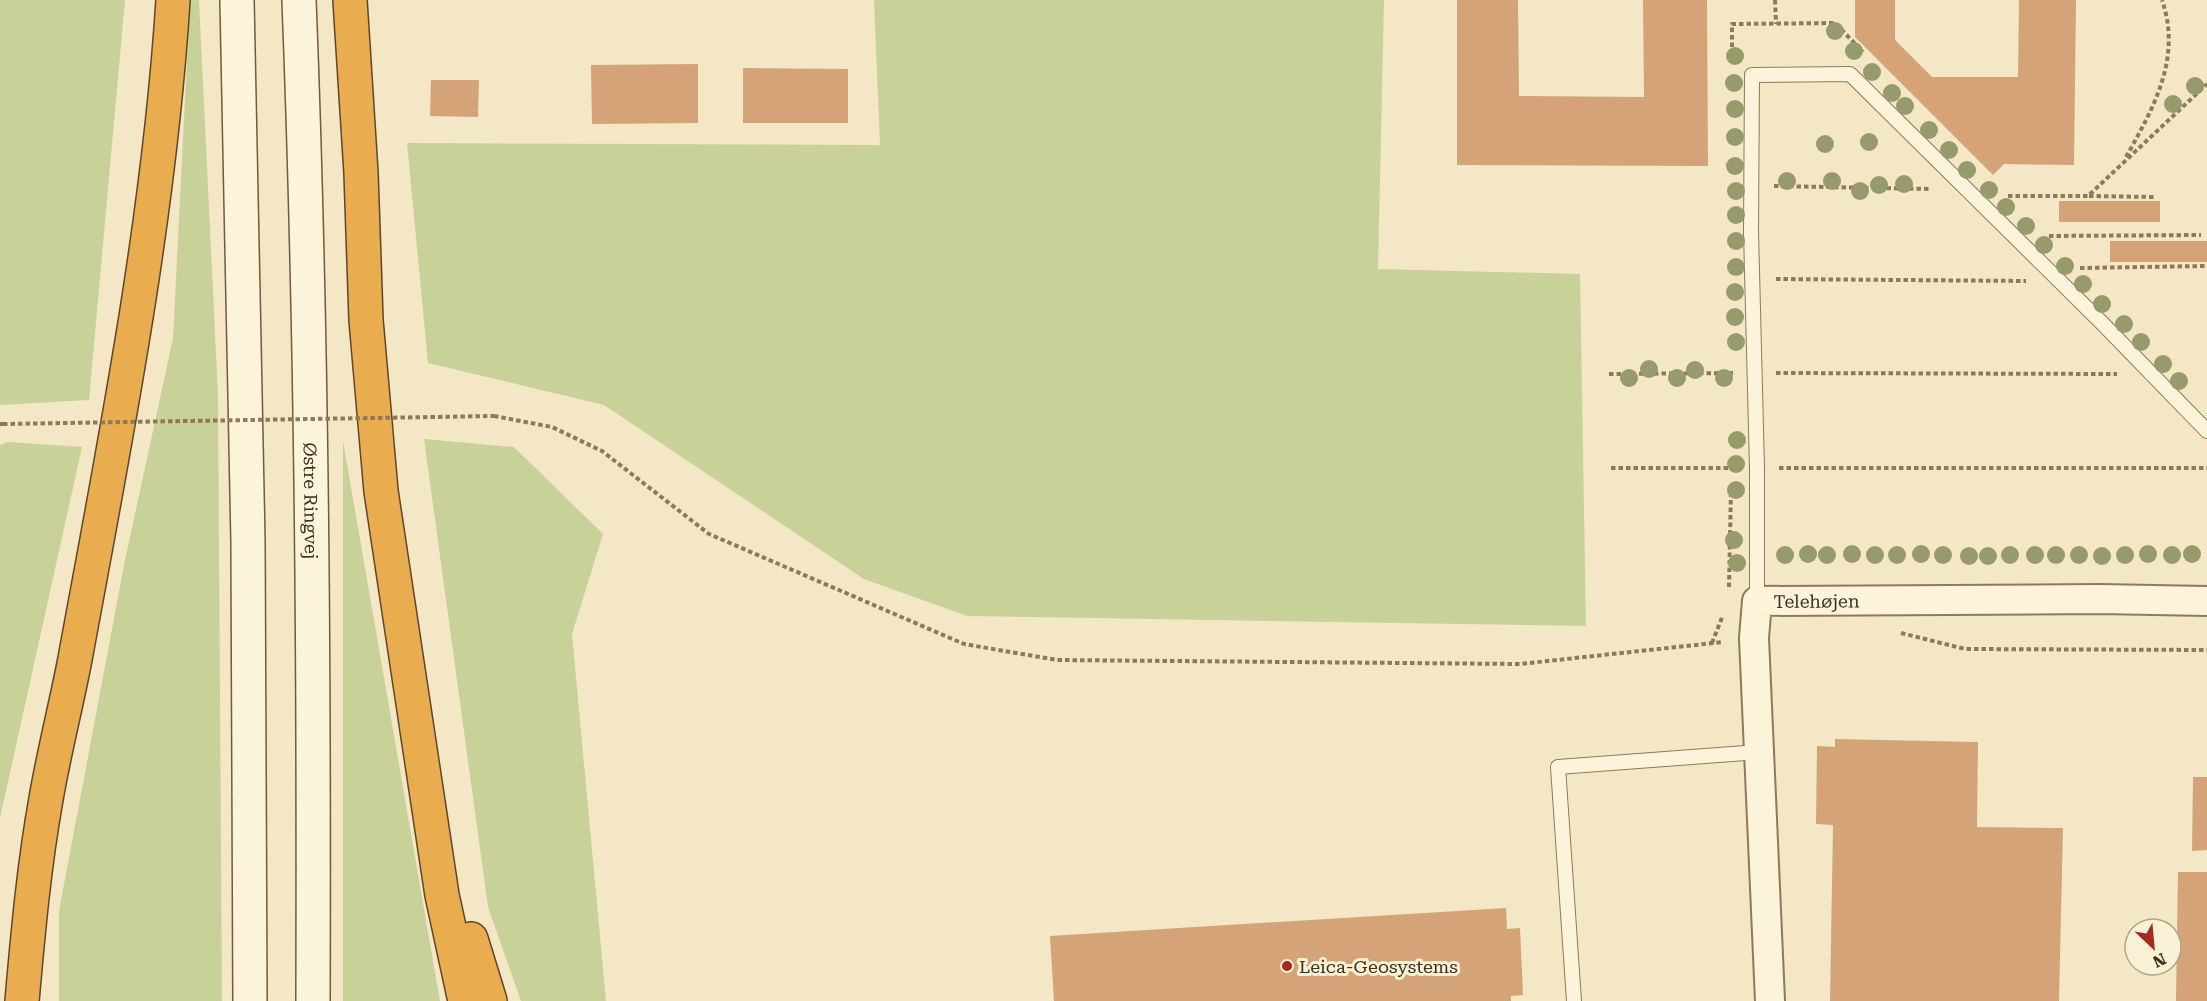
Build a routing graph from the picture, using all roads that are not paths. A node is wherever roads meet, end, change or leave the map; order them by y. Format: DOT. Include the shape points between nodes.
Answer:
graph roads {
  1 [pos="173,0"];
  2 [pos="237,0"];
  3 [pos="299,0"];
  4 [pos="350,0"];
  5 [pos="2207,431"];
  6 [pos="1757,601"];
  7 [pos="2207,601"];
  8 [pos="1759,752"];
  9 [pos="420,758"];
  10 [pos="22,1001"];
  11 [pos="250,1001"];
  12 [pos="313,1001"];
  13 [pos="465,1001"];
  14 [pos="490,1001"];
  15 [pos="1574,1001"];
  16 [pos="1770,1001"];
  1 -- 10 [label="highway" via="157,181 123,396 46,799"];
  2 -- 11 [label="main road" via="248,542"];
  3 -- 12 [label="main road, Østre Ringvej" via="311,539"];
  4 -- 9 [label="highway" via="366,320 381,491"];
  5 -- 6 [label="lane" via="1850,74 1752,75"];
  6 -- 7 [label="street, Telehøjen"];
  6 -- 8 [label="street, Telehøjen" via="1754,638"];
  8 -- 15 [label="lane" via="1558,767"];
  8 -- 16 [label="street, Telehøjen"];
  9 -- 13 [label="highway" via="442,895"];
  9 -- 14 [label="highway"];
}
